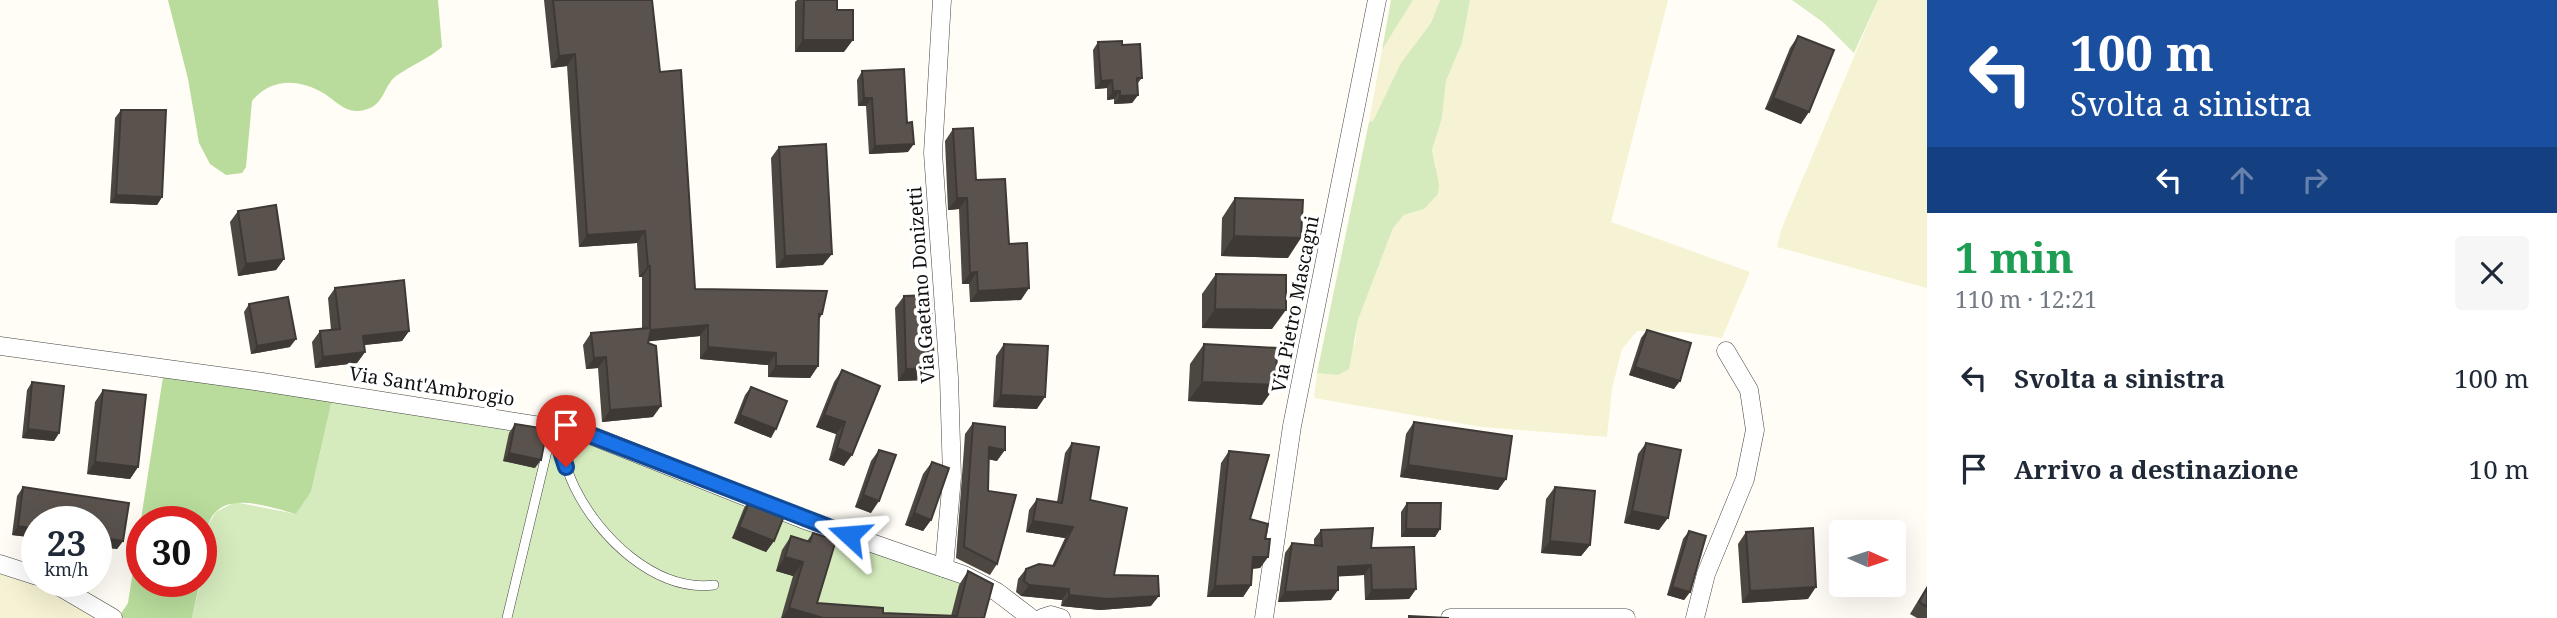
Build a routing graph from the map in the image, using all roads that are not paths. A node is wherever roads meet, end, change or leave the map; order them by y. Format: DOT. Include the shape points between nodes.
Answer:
graph roads {
  1 [pos="942,0"];
  2 [pos="1377,0"];
  3 [pos="0,346"];
  4 [pos="1726,351"];
  5 [pos="553,426"];
  6 [pos="0,564"];
  7 [pos="944,568"];
  8 [pos="21,571"];
  9 [pos="714,585"];
  10 [pos="77,597"];
  11 [pos="113,618"];
  12 [pos="507,618"];
  13 [pos="1031,618"];
  14 [pos="1042,618"];
  15 [pos="1061,618"];
  16 [pos="1264,618"];
  17 [pos="1450,618"];
  18 [pos="1626,618"];
  19 [pos="1695,618"];
  1 -- 7 [label="street, Via Gaetano Donizetti" via="933,153 952,477"];
  2 -- 16 [label="street, Via Pietro Mascagni" via="1292,426"];
  3 -- 5 [label="street, Via Sant'Ambrogio"];
  4 -- 19 [label="street" via="1749,390 1755,430 1745,479 1706,574"];
  5 -- 7 [label="street, Via Sant'Ambrogio" via="585,433 802,519"];
  5 -- 9 [label="lane" via="575,488 593,518 619,546 654,573 696,587"];
  5 -- 12 [label="lane"];
  6 -- 8 [label="street"];
  7 -- 13 [label="street, Via Sant'Ambrogio" via="982,584"];
  10 -- 11 [label="street"];
  14 -- 15 [label="street"];
  17 -- 18 [label="street"];
}
